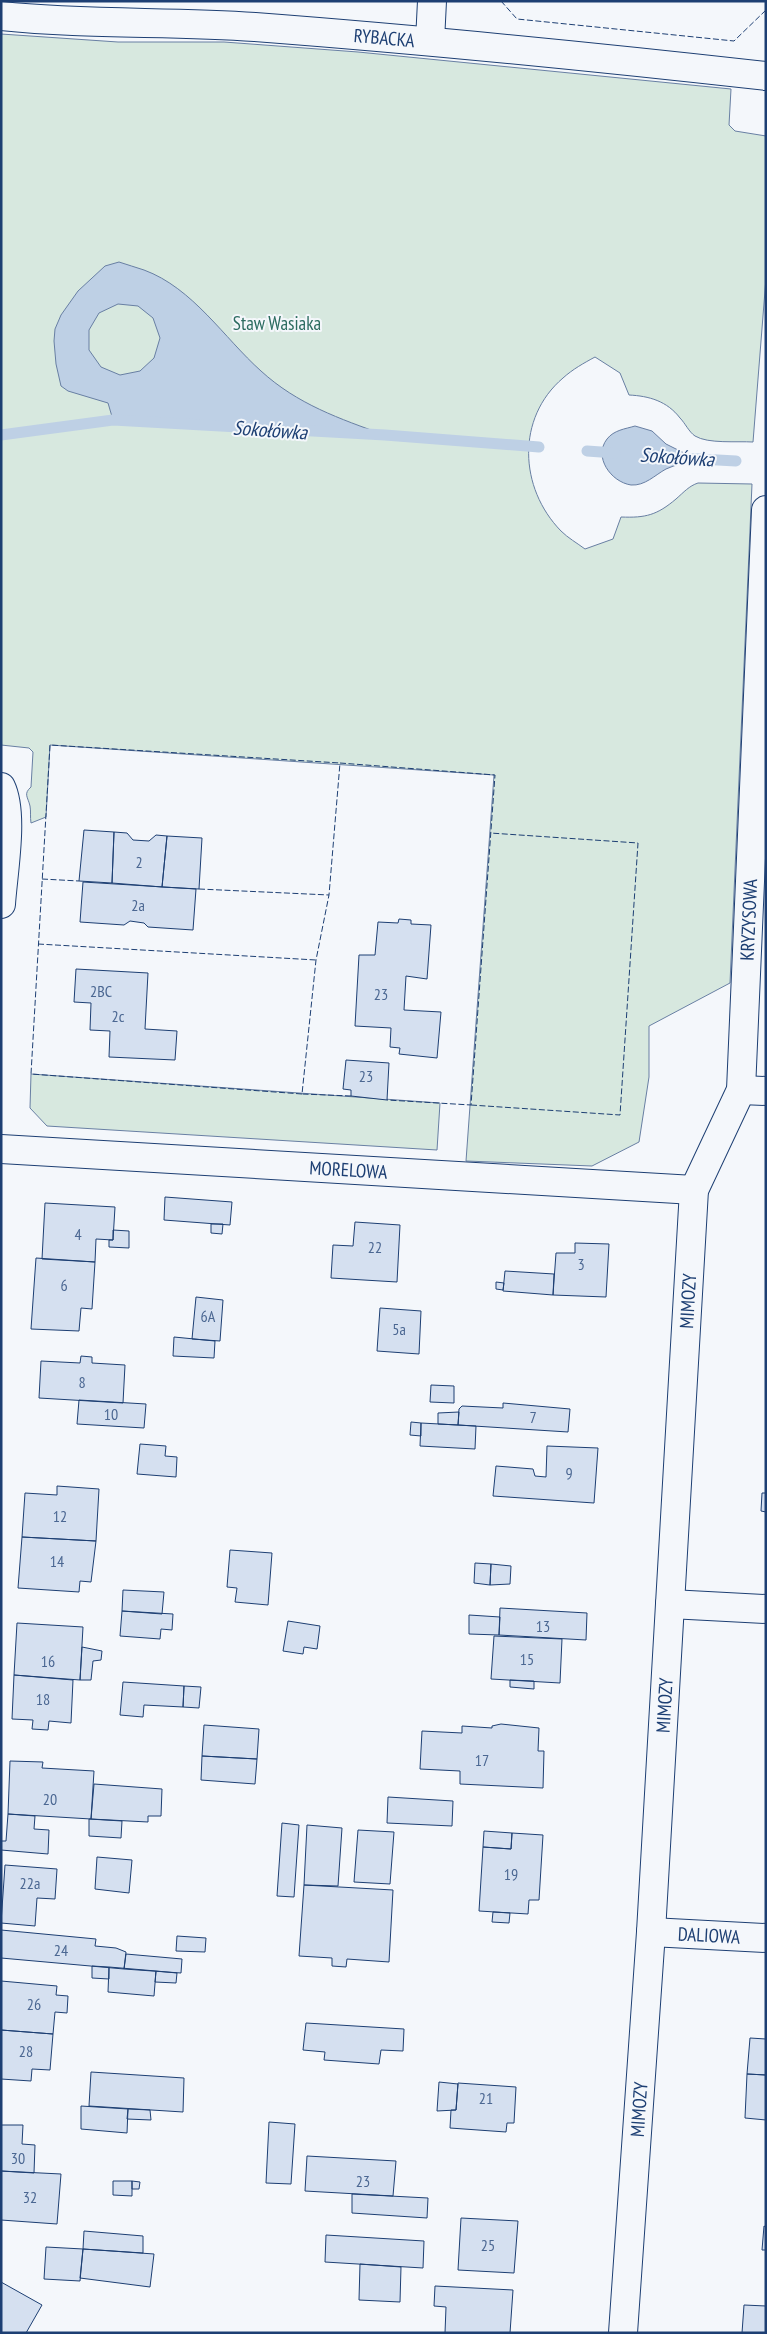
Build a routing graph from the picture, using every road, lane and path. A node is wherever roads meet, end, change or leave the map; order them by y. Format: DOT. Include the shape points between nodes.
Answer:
graph roads {
  1 [pos="432,1"];
  2 [pos="69,11"];
  3 [pos="1,16"];
  4 [pos="430,42"];
  5 [pos="766,76"];
  6 [pos="766,510"];
  7 [pos="1,787"];
  8 [pos="1,904"];
  9 [pos="753,1090"];
  10 [pos="1,1149"];
  11 [pos="694,1190"];
  12 [pos="670,1604"];
  13 [pos="766,1609"];
  14 [pos="651,1932"];
  15 [pos="766,1938"];
  16 [pos="623,2333"];
  1 -- 4 [label="street"];
  2 -- 3 [label="street, RYBACKA"];
  2 -- 4 [label="street, RYBACKA"];
  4 -- 5 [label="street, RYBACKA"];
  6 -- 9 [label="street, KRYZYSOWA"];
  7 -- 8 [label="street" via="7,817"];
  9 -- 11 [label="street, MIMOZY"];
  10 -- 11 [label="street, MORELOWA"];
  11 -- 12 [label="street, MIMOZY"];
  12 -- 13 [label="street"];
  12 -- 14 [label="street, MIMOZY"];
  14 -- 15 [label="street, DALIOWA"];
  14 -- 16 [label="street, MIMOZY"];
}
